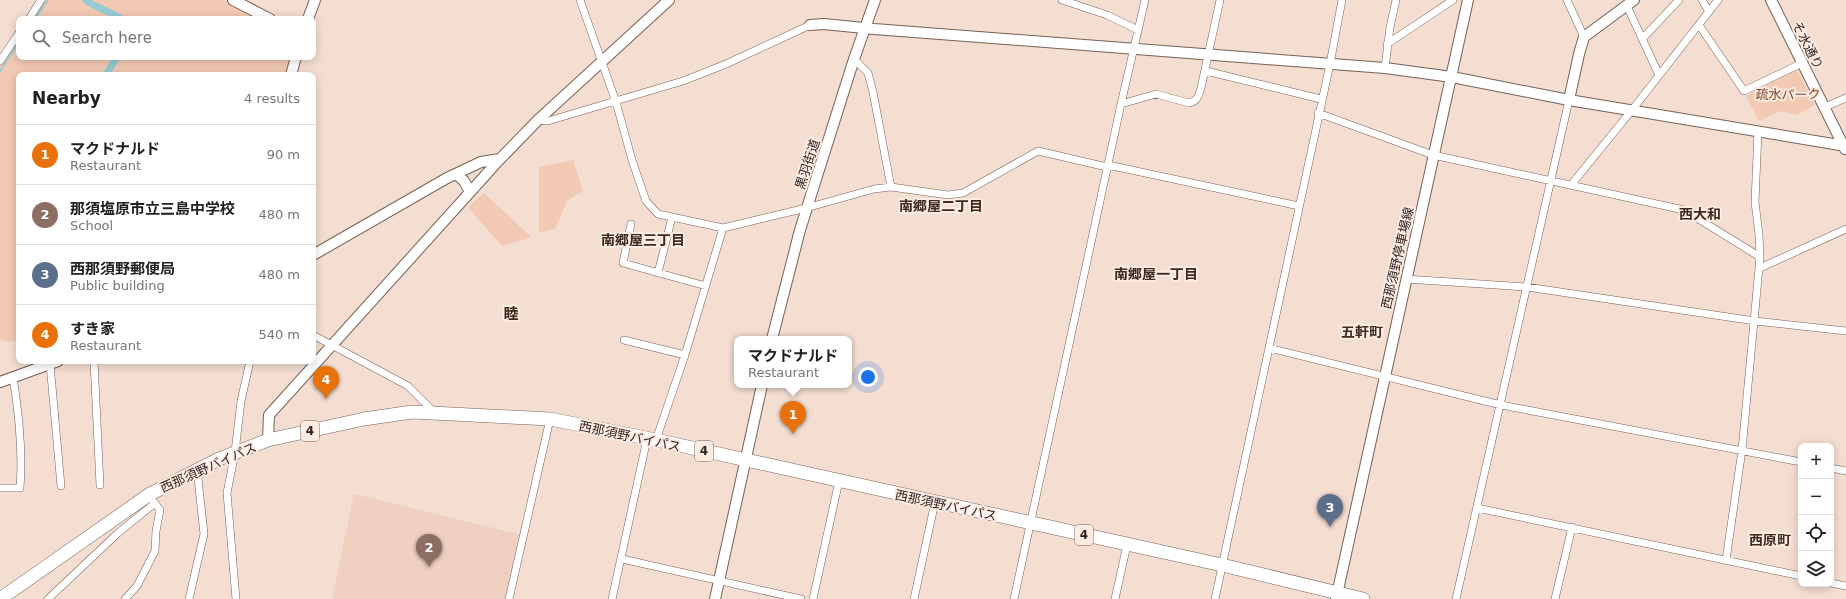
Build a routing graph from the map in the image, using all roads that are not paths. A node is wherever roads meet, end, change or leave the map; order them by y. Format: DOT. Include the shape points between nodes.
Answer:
graph roads {
  1 [pos="41,0"];
  2 [pos="233,0"];
  3 [pos="315,0"];
  4 [pos="580,0"];
  5 [pos="669,0"];
  6 [pos="875,0"];
  7 [pos="1062,0"];
  8 [pos="1145,0"];
  9 [pos="1220,0"];
  10 [pos="1342,0"];
  11 [pos="1396,0"];
  12 [pos="1453,0"];
  13 [pos="1468,0"];
  14 [pos="1567,0"];
  15 [pos="1679,0"];
  16 [pos="1702,0"];
  17 [pos="1718,0"];
  18 [pos="1771,0"];
  19 [pos="1082,3"];
  20 [pos="1631,3"];
  21 [pos="1709,12"];
  22 [pos="30,16"];
  23 [pos="264,16"];
  24 [pos="309,16"];
  25 [pos="810,25"];
  26 [pos="1699,25"];
  27 [pos="865,28"];
  28 [pos="1138,30"];
  29 [pos="16,37"];
  30 [pos="1584,37"];
  31 [pos="1642,40"];
  32 [pos="1387,44"];
  33 [pos="1133,48"];
  34 [pos="1209,54"];
  35 [pos="854,59"];
  36 [pos="295,60"];
  37 [pos="0,61"];
  38 [pos="602,63"];
  39 [pos="1802,63"];
  40 [pos="1330,64"];
  41 [pos="1384,68"];
  42 [pos="1206,71"];
  43 [pos="292,72"];
  44 [pos="1659,75"];
  45 [pos="1452,77"];
  46 [pos="1846,98"];
  47 [pos="1321,99"];
  48 [pos="1569,100"];
  49 [pos="616,102"];
  50 [pos="1121,104"];
  51 [pos="1825,107"];
  52 [pos="1632,110"];
  53 [pos="1318,113"];
  54 [pos="538,120"];
  55 [pos="1758,131"];
  56 [pos="1845,147"];
  57 [pos="1433,155"];
  58 [pos="500,159"];
  59 [pos="1108,166"];
  60 [pos="456,174"];
  61 [pos="1551,181"];
  62 [pos="1571,185"];
  63 [pos="891,187"];
  64 [pos="470,192"];
  65 [pos="1299,206"];
  66 [pos="806,208"];
  67 [pos="672,217"];
  68 [pos="631,224"];
  69 [pos="723,228"];
  70 [pos="1846,229"];
  71 [pos="316,253"];
  72 [pos="1760,257"];
  73 [pos="1760,268"];
  74 [pos="658,273"];
  75 [pos="1406,279"];
  76 [pos="706,286"];
  77 [pos="1527,287"];
  78 [pos="1755,321"];
  79 [pos="1846,331"];
  80 [pos="773,336"];
  81 [pos="316,337"];
  82 [pos="624,340"];
  83 [pos="332,345"];
  84 [pos="1269,348"];
  85 [pos="685,355"];
  86 [pos="316,363"];
  87 [pos="49,364"];
  88 [pos="54,364"];
  89 [pos="94,364"];
  90 [pos="249,364"];
  91 [pos="315,364"];
  92 [pos="13,377"];
  93 [pos="1384,377"];
  94 [pos="0,382"];
  95 [pos="761,388"];
  96 [pos="1501,405"];
  97 [pos="434,412"];
  98 [pos="550,419"];
  99 [pos="652,439"];
  100 [pos="268,440"];
  101 [pos="1742,450"];
  102 [pos="235,452"];
  103 [pos="746,460"];
  104 [pos="1798,461"];
  105 [pos="197,469"];
  106 [pos="1834,469"];
  107 [pos="1846,471"];
  108 [pos="838,481"];
  109 [pos="100,484"];
  110 [pos="61,486"];
  111 [pos="0,488"];
  112 [pos="152,498"];
  113 [pos="935,502"];
  114 [pos="1477,508"];
  115 [pos="1030,523"];
  116 [pos="1572,527"];
  117 [pos="1127,545"];
  118 [pos="622,559"];
  119 [pos="1726,560"];
  120 [pos="1222,565"];
  121 [pos="1798,575"];
  122 [pos="719,581"];
  123 [pos="1834,583"];
  124 [pos="1846,586"];
  125 [pos="1336,596"];
  126 [pos="0,599"];
  127 [pos="48,599"];
  128 [pos="125,599"];
  129 [pos="189,599"];
  130 [pos="236,599"];
  131 [pos="510,599"];
  132 [pos="612,599"];
  133 [pos="715,599"];
  134 [pos="801,599"];
  135 [pos="813,599"];
  136 [pos="914,599"];
  137 [pos="1014,599"];
  138 [pos="1115,599"];
  139 [pos="1215,599"];
  140 [pos="1363,599"];
  141 [pos="1456,599"];
  142 [pos="1555,599"];
  1 -- 22 [label="street"];
  2 -- 23 [label="street"];
  3 -- 24 [label="street"];
  4 -- 38 [label="street"];
  5 -- 38 [label="street"];
  6 -- 27 [label="street, 黒羽街道"];
  7 -- 19 [label="street"];
  8 -- 28 [label="street"];
  9 -- 34 [label="street"];
  10 -- 40 [label="street"];
  11 -- 32 [label="street"];
  12 -- 32 [label="street"];
  13 -- 45 [label="street, 西那須野停車場線"];
  14 -- 30 [label="street"];
  15 -- 31 [label="street"];
  16 -- 21 [label="street"];
  17 -- 21 [label="street"];
  18 -- 39 [label="street, そ水通り"];
  19 -- 28 [label="street"];
  20 -- 30 [label="street"];
  20 -- 31 [label="street"];
  21 -- 26 [label="street"];
  25 -- 27 [label="street"];
  25 -- 49 [label="street" via="726,64 683,81"];
  26 -- 39 [label="street" via="1744,91"];
  26 -- 44 [label="street"];
  27 -- 33 [label="street"];
  27 -- 35 [label="street, 黒羽街道"];
  28 -- 33 [label="street"];
  29 -- 37 [label="street"];
  30 -- 48 [label="street"];
  31 -- 44 [label="street"];
  32 -- 41 [label="street"];
  33 -- 34 [label="street"];
  33 -- 50 [label="street"];
  34 -- 40 [label="street"];
  34 -- 42 [label="street"];
  35 -- 63 [label="street" via="868,73"];
  35 -- 66 [label="street, 黒羽街道"];
  36 -- 43 [label="street"];
  38 -- 49 [label="street"];
  38 -- 54 [label="street"];
  39 -- 51 [label="street, そ水通り"];
  40 -- 41 [label="street"];
  40 -- 47 [label="street"];
  41 -- 45 [label="street"];
  42 -- 47 [label="street"];
  42 -- 50 [label="street" via="1198,97 1193,102 1156,94"];
  44 -- 52 [label="street"];
  45 -- 48 [label="street"];
  45 -- 57 [label="street, 西那須野停車場線"];
  46 -- 51 [label="street"];
  47 -- 53 [label="street"];
  48 -- 52 [label="street"];
  48 -- 61 [label="street"];
  49 -- 54 [label="street" via="548,121"];
  49 -- 67 [label="street" via="646,201 658,214"];
  50 -- 59 [label="street"];
  51 -- 56 [label="street, そ水通り"];
  52 -- 55 [label="street"];
  52 -- 62 [label="street"];
  53 -- 57 [label="street"];
  53 -- 65 [label="street"];
  54 -- 58 [label="street"];
  55 -- 56 [label="street"];
  55 -- 72 [label="street" via="1755,202"];
  57 -- 61 [label="street"];
  57 -- 75 [label="street, 西那須野停車場線"];
  58 -- 60 [label="street" via="481,162"];
  58 -- 64 [label="street"];
  59 -- 63 [label="street" via="1038,150 963,193 948,195"];
  59 -- 65 [label="street"];
  59 -- 115 [label="street"];
  60 -- 64 [label="street" via="464,181"];
  60 -- 71 [label="street"];
  61 -- 62 [label="street"];
  61 -- 77 [label="street"];
  62 -- 72 [label="street" via="1684,210"];
  63 -- 66 [label="street" via="845,196"];
  64 -- 83 [label="street"];
  65 -- 84 [label="street"];
  66 -- 69 [label="street"];
  66 -- 80 [label="street, 黒羽街道"];
  67 -- 69 [label="street"];
  67 -- 74 [label="street"];
  68 -- 74 [label="street" via="623,263"];
  69 -- 76 [label="street"];
  70 -- 73 [label="street"];
  72 -- 73 [label="street"];
  73 -- 78 [label="street"];
  74 -- 76 [label="street"];
  75 -- 77 [label="street"];
  75 -- 93 [label="street, 西那須野停車場線"];
  76 -- 85 [label="street"];
  77 -- 78 [label="street"];
  77 -- 96 [label="street"];
  78 -- 79 [label="street"];
  78 -- 101 [label="street"];
  81 -- 83 [label="street"];
  82 -- 85 [label="street"];
  83 -- 86 [label="street"];
  83 -- 97 [label="street" via="408,386"];
  84 -- 93 [label="street"];
  84 -- 120 [label="street"];
  85 -- 99 [label="street"];
  87 -- 92 [label="street"];
  88 -- 110 [label="street"];
  89 -- 109 [label="street"];
  90 -- 102 [label="street" via="241,400"];
  91 -- 100 [label="street" via="269,415"];
  92 -- 94 [label="street"];
  92 -- 111 [label="street" via="19,413 22,465 20,488"];
  93 -- 96 [label="street"];
  93 -- 125 [label="street, 西那須野停車場線"];
  95 -- 103 [label="street"];
  96 -- 101 [label="street"];
  96 -- 114 [label="street"];
  97 -- 98 [label="highway, 西那須野バイパス / 4"];
  97 -- 100 [label="highway, 西那須野バイパス / 4" via="412,412 364,419"];
  98 -- 99 [label="highway, 西那須野バイパス / 4"];
  98 -- 131 [label="street"];
  99 -- 103 [label="highway, 西那須野バイパス / 4"];
  99 -- 118 [label="street"];
  100 -- 102 [label="highway, 西那須野バイパス / 4"];
  101 -- 104 [label="street"];
  101 -- 119 [label="street"];
  102 -- 105 [label="highway, 西那須野バイパス / 4"];
  102 -- 130 [label="street" via="227,493"];
  103 -- 108 [label="highway, 西那須野バイパス / 4"];
  103 -- 122 [label="street"];
  105 -- 112 [label="highway, 西那須野バイパス / 4"];
  105 -- 129 [label="street" via="204,534"];
  106 -- 107 [label="street"];
  108 -- 113 [label="highway, 西那須野バイパス / 4"];
  108 -- 135 [label="street"];
  112 -- 126 [label="highway, 西那須野バイパス / 4"];
  112 -- 127 [label="street" via="118,534"];
  112 -- 128 [label="street" via="160,510 155,551 137,586"];
  113 -- 115 [label="highway, 西那須野バイパス / 4"];
  113 -- 136 [label="street"];
  114 -- 116 [label="street"];
  114 -- 141 [label="street"];
  115 -- 117 [label="highway, 西那須野バイパス / 4"];
  115 -- 137 [label="street"];
  116 -- 119 [label="street"];
  116 -- 142 [label="street"];
  117 -- 120 [label="highway, 西那須野バイパス / 4"];
  117 -- 138 [label="street"];
  118 -- 122 [label="street"];
  118 -- 132 [label="street"];
  119 -- 121 [label="street"];
  120 -- 125 [label="highway, 西那須野バイパス / 4"];
  120 -- 139 [label="street"];
  122 -- 133 [label="street"];
  122 -- 134 [label="street"];
  123 -- 124 [label="street"];
  125 -- 140 [label="highway, 西那須野バイパス / 4"];
}
